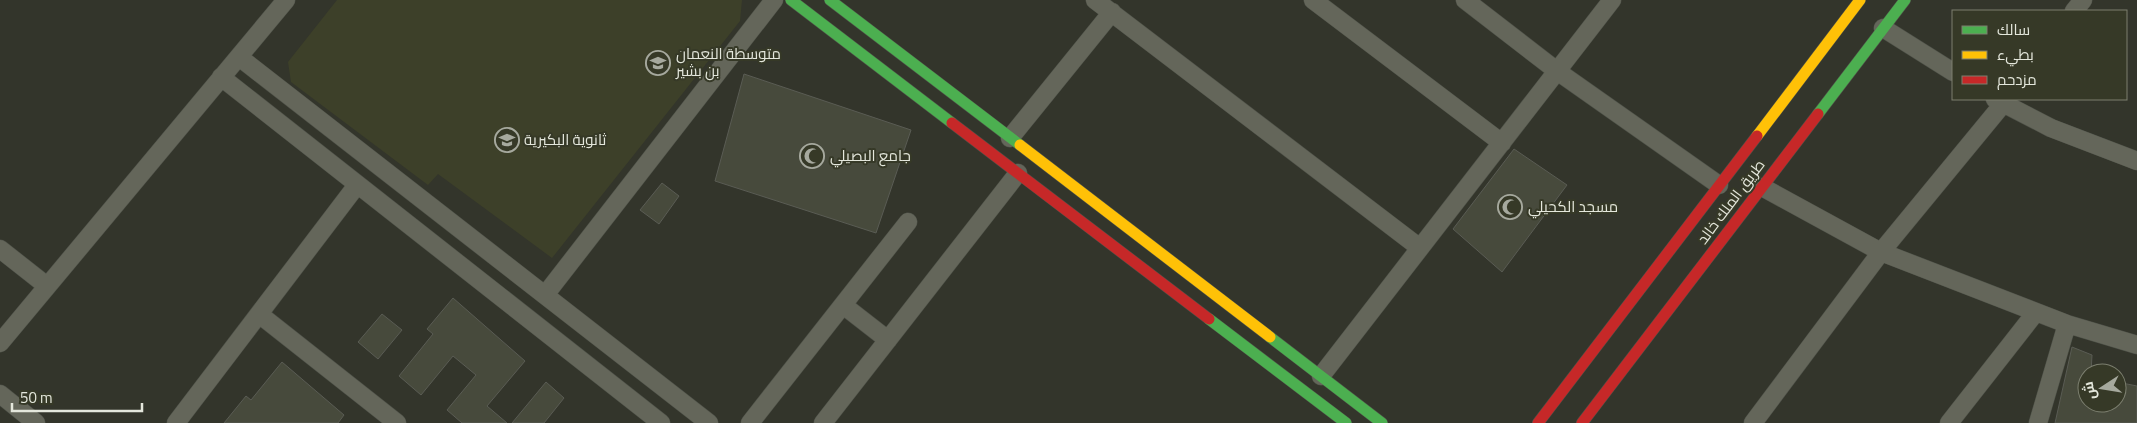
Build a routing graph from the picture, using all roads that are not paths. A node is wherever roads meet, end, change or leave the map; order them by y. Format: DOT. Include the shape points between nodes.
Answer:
graph roads {
  1 [pos="286,0"];
  2 [pos="774,0"];
  3 [pos="791,0"];
  4 [pos="830,0"];
  5 [pos="1095,0"];
  6 [pos="1313,0"];
  7 [pos="1465,0"];
  8 [pos="1612,0"];
  9 [pos="1860,0"];
  10 [pos="1905,0"];
  11 [pos="2083,0"];
  12 [pos="2075,10"];
  13 [pos="1112,12"];
  14 [pos="1884,28"];
  15 [pos="238,56"];
  16 [pos="1557,71"];
  17 [pos="1952,71"];
  18 [pos="221,77"];
  19 [pos="2002,100"];
  20 [pos="1010,138"];
  21 [pos="1502,143"];
  22 [pos="2137,161"];
  23 [pos="1018,173"];
  24 [pos="358,184"];
  25 [pos="1719,185"];
  26 [pos="1762,187"];
  27 [pos="908,222"];
  28 [pos="1420,248"];
  29 [pos="0,249"];
  30 [pos="1881,252"];
  31 [pos="47,286"];
  32 [pos="545,295"];
  33 [pos="843,305"];
  34 [pos="2036,312"];
  35 [pos="259,314"];
  36 [pos="2067,324"];
  37 [pos="888,340"];
  38 [pos="0,343"];
  39 [pos="2137,345"];
  40 [pos="1321,376"];
  41 [pos="0,394"];
  42 [pos="180,421"];
  43 [pos="36,423"];
  44 [pos="397,423"];
  45 [pos="660,423"];
  46 [pos="709,423"];
  47 [pos="750,423"];
  48 [pos="823,423"];
  49 [pos="1346,423"];
  50 [pos="1382,423"];
  51 [pos="1538,423"];
  52 [pos="1582,423"];
  53 [pos="1753,423"];
  54 [pos="1949,423"];
  55 [pos="2038,423"];
  1 -- 15 [label="street"];
  2 -- 32 [label="street"];
  3 -- 23 [label="street"];
  4 -- 20 [label="street"];
  5 -- 13 [label="street"];
  6 -- 21 [label="street"];
  7 -- 16 [label="street"];
  8 -- 16 [label="street"];
  9 -- 25 [label="street"];
  10 -- 14 [label="street, طريق الملك خالد"];
  11 -- 12 [label="street"];
  13 -- 20 [label="street"];
  13 -- 28 [label="street"];
  14 -- 17 [label="street"];
  14 -- 26 [label="street, طريق الملك خالد"];
  15 -- 18 [label="street"];
  15 -- 32 [label="street"];
  16 -- 21 [label="street"];
  16 -- 25 [label="street"];
  18 -- 24 [label="street"];
  18 -- 31 [label="street"];
  19 -- 22 [label="street" via="2051,128"];
  19 -- 30 [label="street"];
  20 -- 40 [label="street"];
  21 -- 28 [label="street"];
  23 -- 37 [label="street"];
  23 -- 49 [label="street"];
  24 -- 35 [label="street"];
  24 -- 45 [label="street"];
  25 -- 51 [label="street"];
  26 -- 30 [label="street"];
  26 -- 52 [label="street, طريق الملك خالد"];
  27 -- 33 [label="street"];
  28 -- 40 [label="street"];
  29 -- 31 [label="street"];
  30 -- 34 [label="street"];
  30 -- 53 [label="street"];
  31 -- 38 [label="street"];
  32 -- 46 [label="street"];
  33 -- 37 [label="street"];
  33 -- 47 [label="street"];
  34 -- 36 [label="street"];
  34 -- 54 [label="street"];
  35 -- 42 [label="street"];
  35 -- 44 [label="street"];
  36 -- 39 [label="street"];
  36 -- 55 [label="street"];
  37 -- 48 [label="street"];
  40 -- 50 [label="street"];
  41 -- 43 [label="street"];
}
